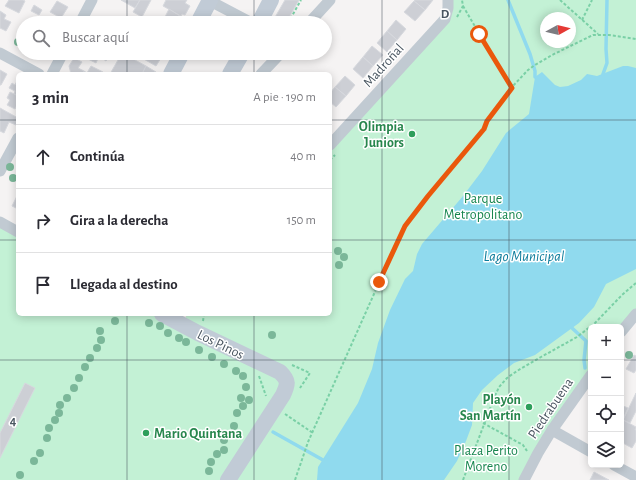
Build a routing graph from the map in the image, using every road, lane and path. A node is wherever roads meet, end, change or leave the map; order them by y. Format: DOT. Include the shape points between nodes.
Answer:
graph roads {
  1 [pos="92,0"];
  2 [pos="209,0"];
  3 [pos="271,0"];
  4 [pos="301,0"];
  5 [pos="330,0"];
  6 [pos="448,0"];
  7 [pos="560,0"];
  8 [pos="592,0"];
  9 [pos="463,6"];
  10 [pos="84,16"];
  11 [pos="201,16"];
  12 [pos="239,16"];
  13 [pos="263,16"];
  14 [pos="292,16"];
  15 [pos="315,16"];
  16 [pos="582,20"];
  17 [pos="598,34"];
  18 [pos="636,39"];
  19 [pos="0,53"];
  20 [pos="59,60"];
  21 [pos="178,60"];
  22 [pos="238,60"];
  23 [pos="274,60"];
  24 [pos="34,72"];
  25 [pos="53,72"];
  26 [pos="172,72"];
  27 [pos="231,72"];
  28 [pos="263,72"];
  29 [pos="512,88"];
  30 [pos="16,142"];
  31 [pos="332,143"];
  32 [pos="0,171"];
  33 [pos="0,222"];
  34 [pos="16,231"];
  35 [pos="636,283"];
  36 [pos="636,314"];
  37 [pos="170,316"];
  38 [pos="204,316"];
  39 [pos="185,320"];
  40 [pos="203,323"];
  41 [pos="624,328"];
  42 [pos="284,368"];
  43 [pos="259,375"];
  44 [pos="588,379"];
  45 [pos="299,390"];
  46 [pos="267,399"];
  47 [pos="288,408"];
  48 [pos="483,423"];
  49 [pos="552,430"];
  50 [pos="313,433"];
  51 [pos="588,450"];
  52 [pos="533,462"];
  53 [pos="620,468"];
  54 [pos="636,477"];
  55 [pos="228,480"];
  56 [pos="295,480"];
  57 [pos="463,480"];
  58 [pos="524,480"];
  1 -- 10 [label="street"];
  2 -- 11 [label="street"];
  2 -- 12 [label="street"];
  3 -- 13 [label="street"];
  4 -- 14 [label="path"];
  5 -- 15 [label="street"];
  6 -- 31 [label="street, Madroñal" via="445,19"];
  7 -- 16 [label="path"];
  8 -- 16 [label="path"];
  9 -- 29 [label="path"];
  16 -- 17 [label="path"];
  17 -- 18 [label="path"];
  17 -- 29 [label="path" via="535,65"];
  19 -- 24 [label="street"];
  20 -- 25 [label="street"];
  21 -- 26 [label="street"];
  22 -- 27 [label="street"];
  23 -- 28 [label="street"];
  29 -- 50 [label="path" via="487,121 484,129 405,226"];
  30 -- 32 [label="street"];
  33 -- 34 [label="street"];
  35 -- 48 [label="path" via="577,337 507,378 496,391"];
  36 -- 41 [label="street"];
  37 -- 39 [label="street, Los Pinos"];
  38 -- 40 [label="path"];
  39 -- 42 [label="street, Los Pinos"];
  42 -- 45 [label="path" via="310,373"];
  42 -- 55 [label="street" via="287,385 283,395"];
  43 -- 46 [label="path"];
  44 -- 49 [label="street, Piedrabuena"];
  47 -- 50 [label="path" via="284,414"];
  48 -- 52 [label="path" via="523,445"];
  48 -- 57 [label="path"];
  49 -- 51 [label="street"];
  49 -- 52 [label="street, Piedrabuena"];
  50 -- 56 [label="path"];
  52 -- 58 [label="street, Piedrabuena"];
  53 -- 54 [label="street"];
}
